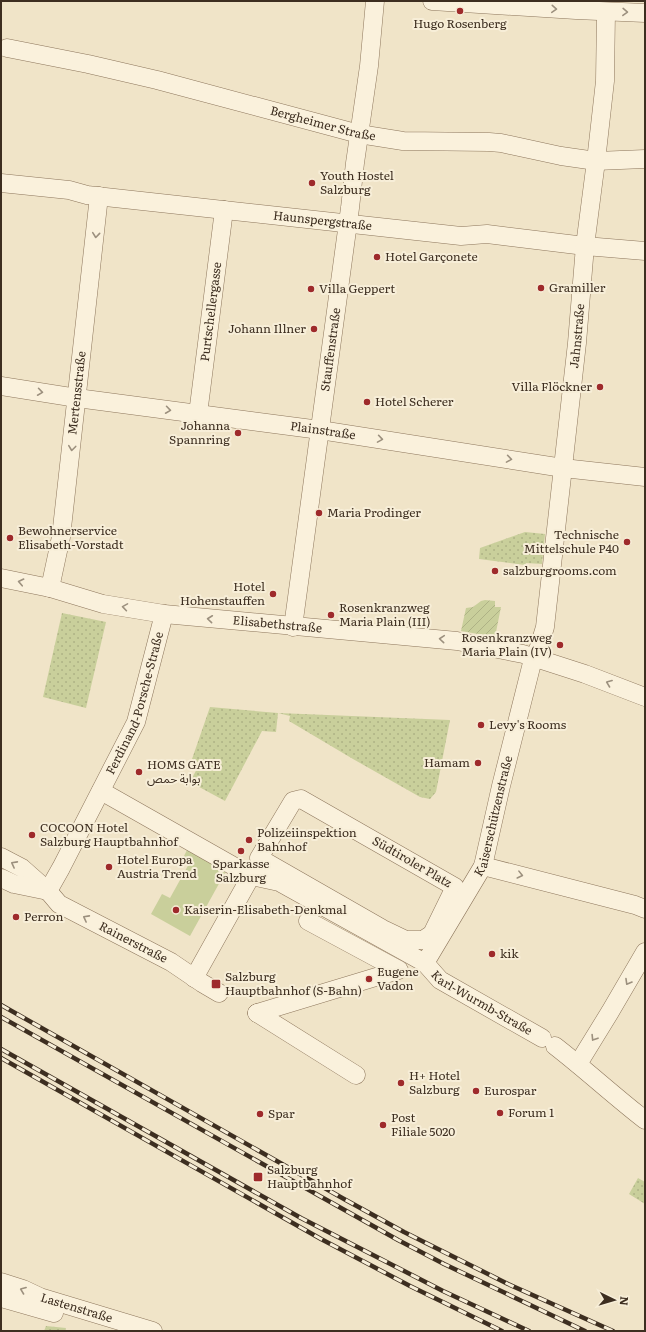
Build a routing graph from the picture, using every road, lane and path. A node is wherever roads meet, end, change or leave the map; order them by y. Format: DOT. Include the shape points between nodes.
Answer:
graph roads {
  1 [pos="375,1"];
  2 [pos="432,1"];
  3 [pos="606,12"];
  4 [pos="645,13"];
  5 [pos="7,48"];
  6 [pos="359,134"];
  7 [pos="645,159"];
  8 [pos="596,161"];
  9 [pos="1,183"];
  10 [pos="100,196"];
  11 [pos="224,210"];
  12 [pos="348,224"];
  13 [pos="585,246"];
  14 [pos="645,251"];
  15 [pos="1,386"];
  16 [pos="77,398"];
  17 [pos="198,414"];
  18 [pos="320,430"];
  19 [pos="563,468"];
  20 [pos="645,477"];
  21 [pos="1,578"];
  22 [pos="50,588"];
  23 [pos="164,614"];
  24 [pos="293,626"];
  25 [pos="535,658"];
  26 [pos="645,697"];
  27 [pos="101,791"];
  28 [pos="1,857"];
  29 [pos="259,858"];
  30 [pos="483,866"];
  31 [pos="251,876"];
  32 [pos="1,878"];
  33 [pos="48,891"];
  34 [pos="645,909"];
  35 [pos="308,921"];
  36 [pos="645,952"];
  37 [pos="425,963"];
  38 [pos="194,978"];
  39 [pos="219,993"];
  40 [pos="578,1064"];
  41 [pos="356,1075"];
  42 [pos="645,1120"];
  43 [pos="1,1282"];
  44 [pos="1,1298"];
  45 [pos="113,1331"];
  46 [pos="153,1331"];
  1 -- 6 [label="street, Stauffenstraße"];
  2 -- 3 [label="street, one-way"];
  3 -- 4 [label="street, one-way"];
  3 -- 8 [label="street, Jahnstraße" via="605,76"];
  5 -- 6 [label="street, Bergheimer Straße" via="157,80"];
  6 -- 8 [label="street, Bergheimer Straße" via="403,141 501,143"];
  6 -- 12 [label="street, Stauffenstraße"];
  7 -- 8 [label="street, Bergheimer Straße"];
  8 -- 13 [label="street, Jahnstraße"];
  9 -- 10 [label="street, Haunspergstraße"];
  10 -- 11 [label="street, Haunspergstraße"];
  10 -- 16 [label="street, Mertensstraße, one-way"];
  11 -- 12 [label="street, Haunspergstraße"];
  11 -- 17 [label="street, Purtschellergasse"];
  12 -- 13 [label="street, Haunspergstraße" via="461,236 487,234"];
  12 -- 18 [label="street, Stauffenstraße"];
  13 -- 14 [label="street, Haunspergstraße"];
  13 -- 19 [label="street, Jahnstraße"];
  15 -- 16 [label="street, Plainstraße, one-way"];
  16 -- 17 [label="street, Plainstraße, one-way"];
  16 -- 22 [label="street, Mertensstraße, one-way" via="61,536"];
  17 -- 18 [label="street, Plainstraße"];
  18 -- 19 [label="street, Plainstraße, one-way"];
  18 -- 24 [label="street, Stauffenstraße"];
  19 -- 20 [label="street, Plainstraße"];
  19 -- 25 [label="street, Jahnstraße" via="545,627"];
  22 -- 21 [label="street, Elisabethstraße, one-way"];
  23 -- 22 [label="street, Elisabethstraße, one-way" via="103,604"];
  24 -- 23 [label="street, Elisabethstraße, one-way"];
  23 -- 27 [label="street, Ferdinand-Porsche-Straße" via="136,722"];
  25 -- 24 [label="street, Elisabethstraße, one-way" via="449,639"];
  26 -- 25 [label="street, Elisabethstraße, one-way"];
  25 -- 30 [label="street, Kaiserschützenstraße" via="500,786"];
  27 -- 31 [label="street"];
  27 -- 33 [label="street, Ferdinand-Porsche-Straße"];
  33 -- 28 [label="street, Rainerstraße, one-way" via="22,868"];
  29 -- 29 [label="street, Südtiroler Platz" via="293,801 301,799 455,887 432,934 424,940 406,940"];
  30 -- 34 [label="street, one-way"];
  30 -- 37 [label="street, Kaiserschützenstraße"];
  31 -- 37 [label="street" via="279,882"];
  31 -- 38 [label="street"];
  32 -- 33 [label="street" via="14,884"];
  38 -- 33 [label="street, Rainerstraße, one-way" via="171,962 59,904"];
  35 -- 41 [label="street" via="399,970 258,1013"];
  36 -- 40 [label="street, one-way"];
  37 -- 40 [label="street, Karl-Wurmb-Straße" via="440,980 548,1042"];
  38 -- 39 [label="street, Rainerstraße"];
  40 -- 42 [label="street, Karl-Wurmb-Straße"];
  46 -- 43 [label="street, Lastenstraße, one-way" via="40,1297"];
  44 -- 45 [label="street, Lastenstraße"];
}
